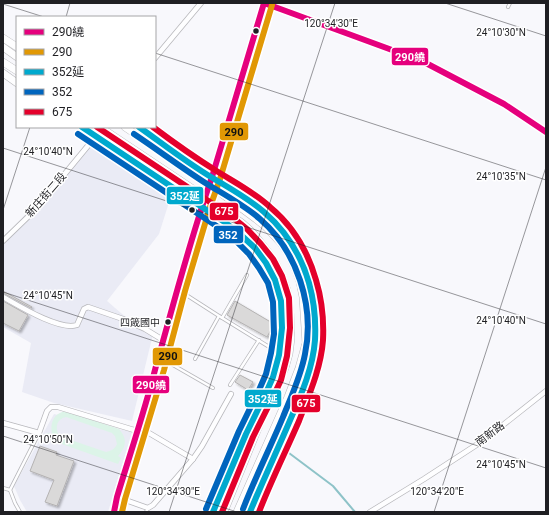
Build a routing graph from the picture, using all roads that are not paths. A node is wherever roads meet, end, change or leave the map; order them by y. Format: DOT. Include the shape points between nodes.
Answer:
graph roads {
  1 [pos="201,3"];
  2 [pos="264,3"];
  3 [pos="510,3"];
  4 [pos="508,7"];
  5 [pos="3,38"];
  6 [pos="16,46"];
  7 [pos="3,48"];
  8 [pos="16,56"];
  9 [pos="156,57"];
  10 [pos="3,62"];
  11 [pos="16,70"];
  12 [pos="3,73"];
  13 [pos="16,82"];
  14 [pos="84,128"];
  15 [pos="100,128"];
  16 [pos="102,128"];
  17 [pos="127,128"];
  18 [pos="140,128"];
  19 [pos="546,132"];
  20 [pos="96,136"];
  21 [pos="211,181"];
  22 [pos="205,197"];
  23 [pos="202,205"];
  24 [pos="3,241"];
  25 [pos="247,275"];
  26 [pos="177,289"];
  27 [pos="3,297"];
  28 [pos="220,317"];
  29 [pos="164,340"];
  30 [pos="259,340"];
  31 [pos="280,353"];
  32 [pos="159,357"];
  33 [pos="195,359"];
  34 [pos="230,385"];
  35 [pos="213,388"];
  36 [pos="546,391"];
  37 [pos="231,394"];
  38 [pos="3,423"];
  39 [pos="138,429"];
  40 [pos="39,433"];
  41 [pos="193,459"];
  42 [pos="3,488"];
  43 [pos="10,490"];
  44 [pos="117,497"];
  45 [pos="147,510"];
  46 [pos="20,512"];
  47 [pos="114,512"];
  48 [pos="213,512"];
  49 [pos="224,512"];
  50 [pos="237,512"];
  51 [pos="250,512"];
  52 [pos="370,512"];
  1 -- 9 [label="street"];
  2 -- 19 [label="street" via="422,61 504,104"];
  2 -- 21 [label="street"];
  3 -- 4 [label="lane"];
  5 -- 6 [label="main road"];
  7 -- 8 [label="main road"];
  10 -- 11 [label="main road"];
  12 -- 13 [label="main road"];
  14 -- 20 [label="main road"];
  15 -- 20 [label="street, 新庄街二段"];
  16 -- 22 [label="main road"];
  17 -- 21 [label="main road"];
  18 -- 21 [label="main road"];
  20 -- 23 [label="main road"];
  20 -- 24 [label="street, 新庄街二段" via="35,210"];
  21 -- 22 [label="street"];
  21 -- 50 [label="main road" via="256,218 281,243 295,268 303,297 306,343 299,368"];
  21 -- 51 [label="main road" via="256,205 285,234 302,262 312,293 315,329 313,354 306,382"];
  22 -- 23 [label="street"];
  22 -- 49 [label="main road" via="254,233 276,264 285,284 290,312 291,338 285,368"];
  23 -- 26 [label="street"];
  23 -- 31 [label="main road" via="248,241 269,268 281,300"];
  25 -- 28 [label="lane"];
  26 -- 28 [label="lane"];
  26 -- 29 [label="street"];
  27 -- 29 [label="street" via="38,316 73,327 77,326 84,309 88,307 122,319"];
  28 -- 30 [label="lane"];
  28 -- 33 [label="lane"];
  29 -- 32 [label="street"];
  30 -- 31 [label="lane"];
  30 -- 34 [label="lane"];
  31 -- 48 [label="main road" via="269,386"];
  32 -- 35 [label="lane"];
  32 -- 39 [label="street"];
  36 -- 52 [label="street, 南新路" via="484,440"];
  37 -- 41 [label="street"];
  38 -- 40 [label="street"];
  39 -- 40 [label="street" via="51,407"];
  39 -- 41 [label="street"];
  39 -- 44 [label="street"];
  40 -- 43 [label="lane"];
  41 -- 45 [label="street"];
  42 -- 43 [label="lane"];
  43 -- 46 [label="lane"];
  44 -- 45 [label="street"];
  44 -- 47 [label="street"];
}
